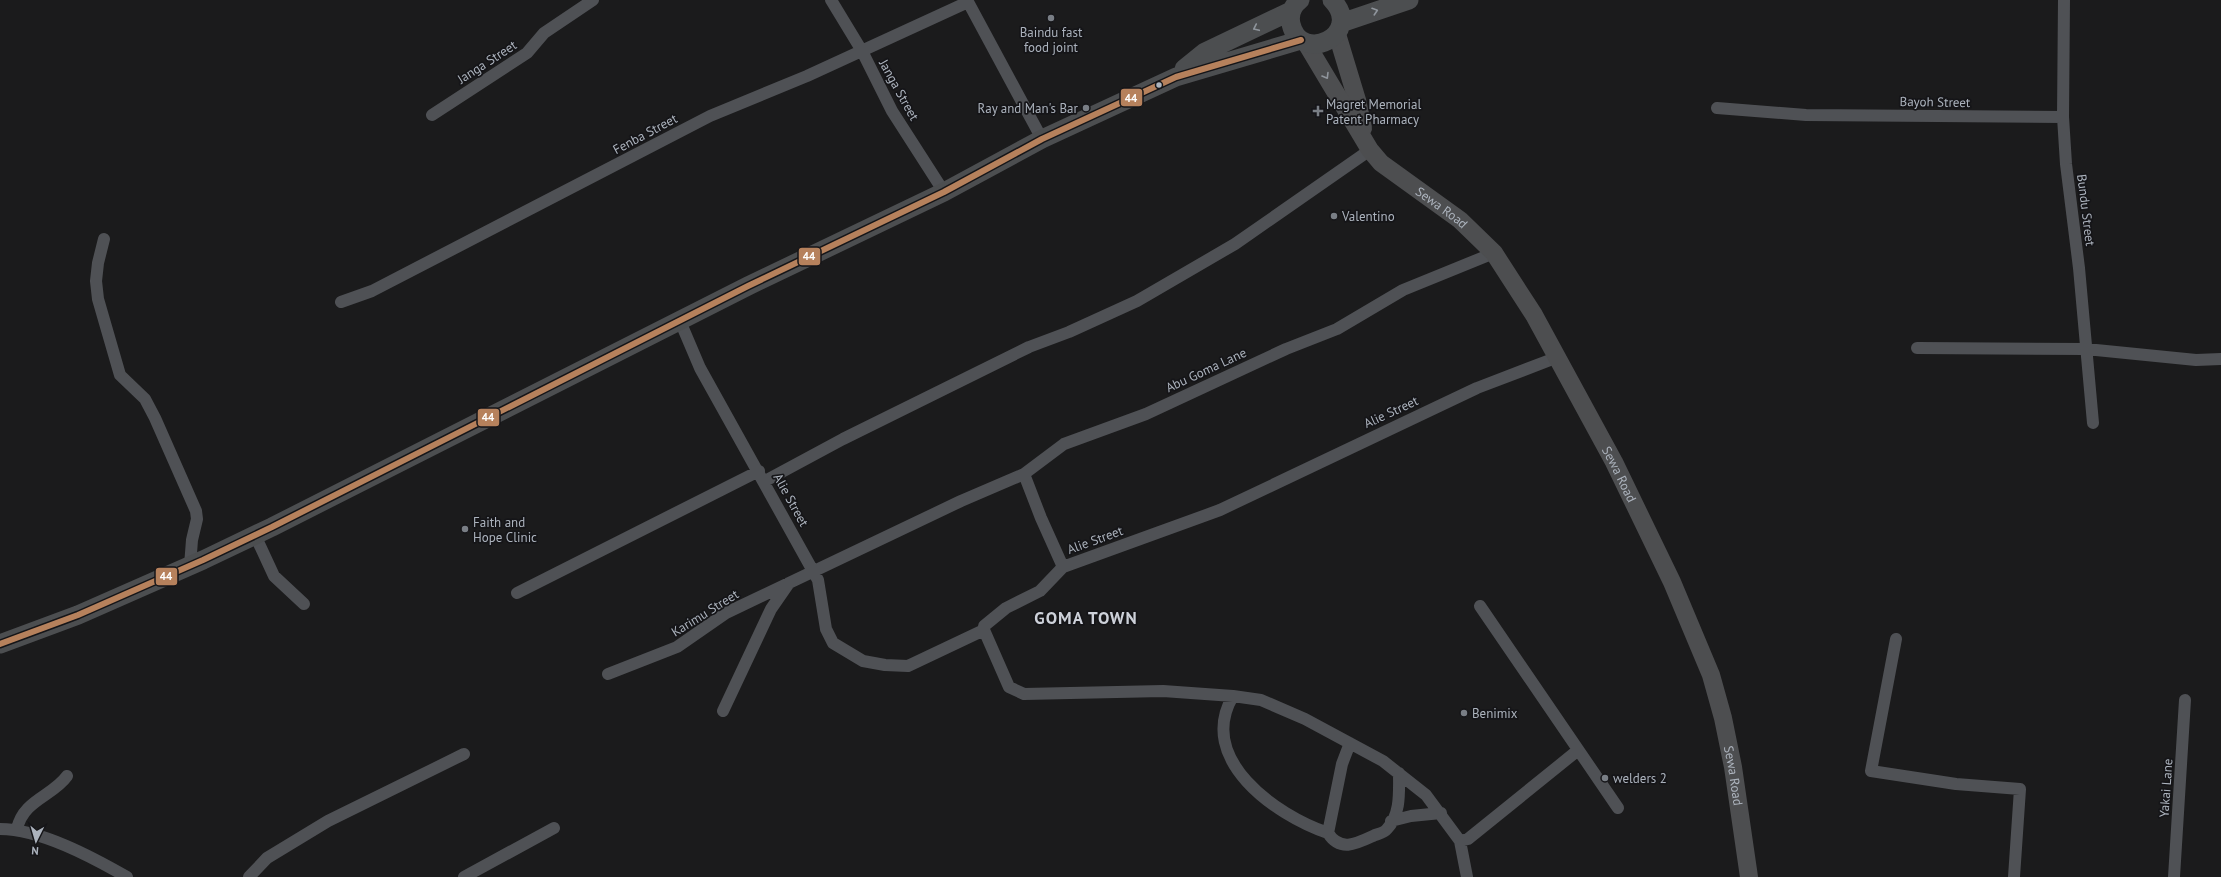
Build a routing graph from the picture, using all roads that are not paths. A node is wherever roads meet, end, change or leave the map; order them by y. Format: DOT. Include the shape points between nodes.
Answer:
graph roads {
  1 [pos="593,0"];
  2 [pos="831,0"];
  3 [pos="1332,0"];
  4 [pos="1409,0"];
  5 [pos="2064,0"];
  6 [pos="968,1"];
  7 [pos="1295,4"];
  8 [pos="1339,29"];
  9 [pos="1304,41"];
  10 [pos="862,51"];
  11 [pos="1176,76"];
  12 [pos="1717,108"];
  13 [pos="432,115"];
  14 [pos="2063,117"];
  15 [pos="1042,139"];
  16 [pos="1368,146"];
  17 [pos="944,192"];
  18 [pos="104,239"];
  19 [pos="1494,253"];
  20 [pos="341,302"];
  21 [pos="680,322"];
  22 [pos="1917,348"];
  23 [pos="2086,349"];
  24 [pos="1558,358"];
  25 [pos="2221,359"];
  26 [pos="2092,423"];
  27 [pos="1024,474"];
  28 [pos="762,476"];
  29 [pos="256,535"];
  30 [pos="190,566"];
  31 [pos="1063,567"];
  32 [pos="814,570"];
  33 [pos="791,581"];
  34 [pos="517,593"];
  35 [pos="304,604"];
  36 [pos="1480,606"];
  37 [pos="984,630"];
  38 [pos="1896,639"];
  39 [pos="0,644"];
  40 [pos="608,674"];
  41 [pos="1233,696"];
  42 [pos="2185,700"];
  43 [pos="723,711"];
  44 [pos="1350,743"];
  45 [pos="1577,750"];
  46 [pos="464,754"];
  47 [pos="1399,773"];
  48 [pos="67,776"];
  49 [pos="1618,808"];
  50 [pos="1441,813"];
  51 [pos="1391,821"];
  52 [pos="554,828"];
  53 [pos="0,829"];
  54 [pos="17,829"];
  55 [pos="1328,833"];
  56 [pos="1460,841"];
  57 [pos="127,877"];
  58 [pos="249,877"];
  59 [pos="464,877"];
  60 [pos="1467,877"];
  61 [pos="1749,877"];
  62 [pos="2014,877"];
  63 [pos="2174,877"];
  1 -- 13 [label="street, Janga Street" via="544,33 527,53"];
  2 -- 10 [label="street, Janga Street"];
  3 -- 8 [label="highway" via="1339,8"];
  8 -- 4 [label="highway, one-way"];
  5 -- 14 [label="street, Bundu Street"];
  6 -- 10 [label="street, Fenba Street"];
  6 -- 15 [label="street"];
  7 -- 9 [label="highway" via="1292,28"];
  7 -- 11 [label="highway, one-way" via="1205,52"];
  8 -- 9 [label="highway" via="1324,43"];
  8 -- 16 [label="main road, Sewa Road"];
  9 -- 11 [label="highway"];
  9 -- 16 [label="main road, Sewa Road, one-way"];
  10 -- 17 [label="street, Janga Street" via="892,111"];
  10 -- 20 [label="street, Fenba Street" via="710,116 372,291"];
  11 -- 15 [label="highway"];
  12 -- 14 [label="street, Bayoh Street" via="1806,114"];
  14 -- 23 [label="street, Bundu Street"];
  15 -- 17 [label="highway"];
  16 -- 19 [label="main road, Sewa Road" via="1381,163 1460,220"];
  16 -- 28 [label="street" via="1235,244 1137,301 1029,347"];
  17 -- 21 [label="highway" via="822,249"];
  18 -- 30 [label="street" via="97,275 98,300 120,376 145,399 196,511 198,519 192,540"];
  19 -- 24 [label="main road, Sewa Road"];
  19 -- 27 [label="street, Abu Goma Lane" via="1403,290 1337,329 1286,349 1146,414 1064,444"];
  21 -- 28 [label="street, Alie Street" via="700,368"];
  21 -- 29 [label="highway"];
  22 -- 23 [label="street"];
  23 -- 25 [label="street" via="2196,360"];
  23 -- 26 [label="street, Bundu Street"];
  24 -- 31 [label="street, Alie Street" via="1477,388 1220,510"];
  24 -- 61 [label="main road, Sewa Road" via="1614,462 1672,582 1711,675 1733,767"];
  27 -- 31 [label="street" via="1040,518"];
  27 -- 32 [label="street, Abu Goma Lane"];
  28 -- 32 [label="street, Alie Street"];
  28 -- 34 [label="street"];
  29 -- 30 [label="highway"];
  29 -- 35 [label="street" via="274,576"];
  30 -- 39 [label="highway" via="78,615"];
  31 -- 37 [label="street, Alie Street" via="1040,591 1006,608 984,626"];
  32 -- 33 [label="street, Karimu Street"];
  32 -- 37 [label="street, Alie Street" via="826,629 834,643 863,661 908,666"];
  33 -- 40 [label="street, Karimu Street" via="726,613 677,647"];
  33 -- 43 [label="street" via="771,609"];
  36 -- 45 [label="street"];
  37 -- 41 [label="street" via="1009,687 1024,694 1163,691"];
  38 -- 62 [label="street" via="1871,771 1956,784 2020,789"];
  41 -- 44 [label="street" via="1261,700 1305,719"];
  41 -- 55 [label="street" via="1225,709 1222,731 1227,750 1246,782 1292,818"];
  42 -- 63 [label="street, Yakai Lane"];
  44 -- 47 [label="street"];
  44 -- 55 [label="street" via="1342,764"];
  45 -- 49 [label="street"];
  45 -- 56 [label="street" via="1468,839"];
  46 -- 58 [label="street" via="328,821 267,858"];
  47 -- 50 [label="street" via="1426,795"];
  47 -- 51 [label="street" via="1399,804"];
  48 -- 54 [label="street" via="60,785 36,799 18,822"];
  50 -- 51 [label="street"];
  50 -- 56 [label="street"];
  51 -- 55 [label="street" via="1387,830 1358,844 1342,845 1333,841"];
  52 -- 59 [label="street"];
  53 -- 54 [label="street"];
  54 -- 57 [label="street" via="89,855"];
  56 -- 60 [label="street"];
}
